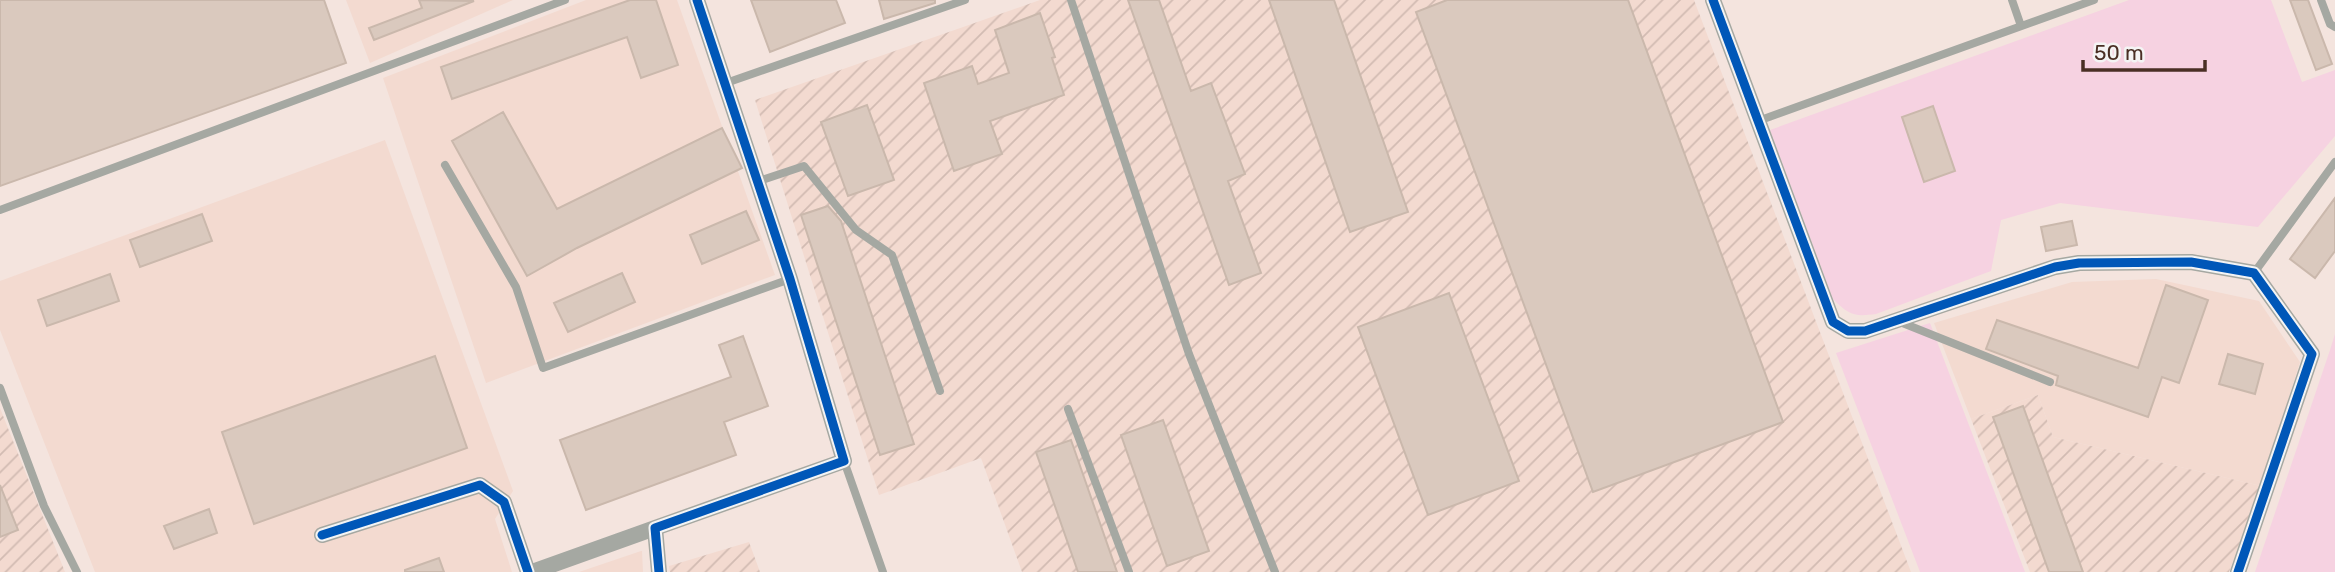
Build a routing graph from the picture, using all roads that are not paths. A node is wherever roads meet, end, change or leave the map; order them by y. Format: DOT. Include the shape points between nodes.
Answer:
graph roads {
  1 [pos="565,0"];
  2 [pos="696,0"];
  3 [pos="965,0"];
  4 [pos="1071,0"];
  5 [pos="1713,0"];
  6 [pos="2012,0"];
  7 [pos="2094,0"];
  8 [pos="2321,0"];
  9 [pos="2021,26"];
  10 [pos="2335,27"];
  11 [pos="726,83"];
  12 [pos="1758,121"];
  13 [pos="2335,162"];
  14 [pos="445,165"];
  15 [pos="759,181"];
  16 [pos="0,210"];
  17 [pos="2254,273"];
  18 [pos="790,279"];
  19 [pos="1897,321"];
  20 [pos="2050,382"];
  21 [pos="0,388"];
  22 [pos="940,391"];
  23 [pos="1068,409"];
  24 [pos="844,461"];
  25 [pos="655,528"];
  26 [pos="322,535"];
  27 [pos="78,572"];
  28 [pos="530,572"];
  29 [pos="659,572"];
  30 [pos="883,572"];
  31 [pos="1129,572"];
  32 [pos="1275,572"];
  33 [pos="2238,572"];
  1 -- 16 [label="lane"];
  2 -- 11 [label="street"];
  3 -- 11 [label="lane"];
  4 -- 32 [label="lane" via="1189,354"];
  5 -- 12 [label="street"];
  6 -- 9 [label="lane"];
  7 -- 9 [label="lane"];
  8 -- 10 [label="lane"];
  9 -- 12 [label="lane"];
  11 -- 15 [label="street"];
  12 -- 19 [label="street" via="1833,322 1847,331 1866,331"];
  13 -- 17 [label="lane"];
  14 -- 18 [label="lane" via="516,287 543,368"];
  15 -- 18 [label="street"];
  15 -- 22 [label="lane" via="804,166 856,230 892,255"];
  17 -- 19 [label="street" via="2191,262 2079,262"];
  17 -- 33 [label="street" via="2312,354"];
  18 -- 24 [label="street"];
  19 -- 20 [label="lane"];
  21 -- 27 [label="lane" via="44,506"];
  23 -- 31 [label="lane"];
  24 -- 25 [label="street"];
  24 -- 30 [label="lane"];
  25 -- 28 [label="street"];
  25 -- 29 [label="street"];
  26 -- 28 [label="street" via="480,485 504,502"];
}
